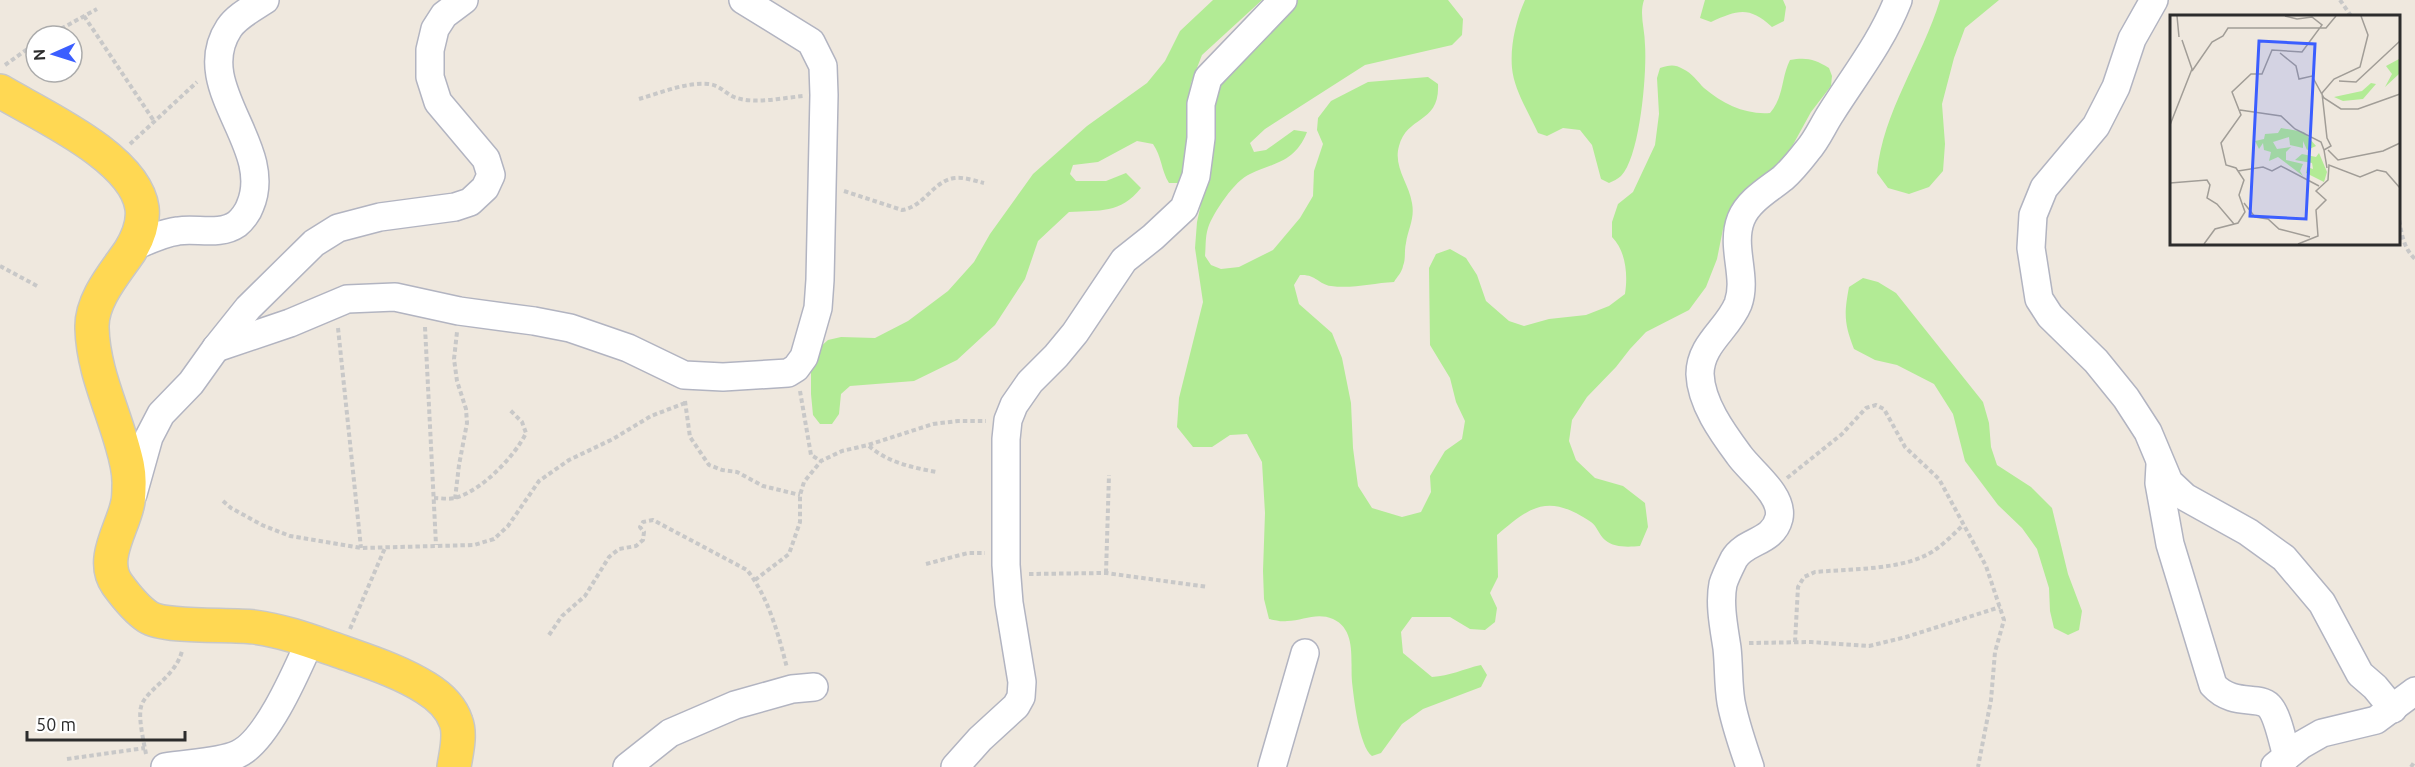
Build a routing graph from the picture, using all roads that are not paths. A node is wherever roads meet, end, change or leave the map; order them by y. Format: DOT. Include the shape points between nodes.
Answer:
graph roads {
  1 [pos="265,0"];
  2 [pos="464,0"];
  3 [pos="743,0"];
  4 [pos="1283,0"];
  5 [pos="1898,0"];
  6 [pos="2154,0"];
  7 [pos="3,92"];
  8 [pos="131,248"];
  9 [pos="216,348"];
  10 [pos="2160,464"];
  11 [pos="127,506"];
  12 [pos="325,646"];
  13 [pos="1305,653"];
  14 [pos="803,688"];
  15 [pos="2415,691"];
  16 [pos="2393,709"];
  17 [pos="156,762"];
  18 [pos="2281,762"];
  19 [pos="454,767"];
  20 [pos="627,767"];
  21 [pos="955,767"];
  22 [pos="1272,767"];
  23 [pos="1750,767"];
  1 -- 8 [label="street" via="230,27 222,43 220,61 227,99 249,147 256,176 248,212 236,224 219,230 179,230"];
  2 -- 9 [label="street" via="444,15 435,29 430,77 438,102 486,159 491,175 485,188 470,202 455,207 380,217 338,228 294,262 248,308"];
  3 -- 9 [label="street" via="812,42 823,66 818,308 804,357 796,368 778,375 684,375 628,348 570,328 395,297 347,299"];
  4 -- 21 [label="street" via="1208,78 1201,104 1196,176 1184,208 1124,260 1075,333 1014,405 1008,420 1007,564 1021,697"];
  5 -- 23 [label="street" via="1864,64 1809,149 1742,218 1736,247 1741,276 1739,302 1728,323 1704,351 1700,374 1705,398 1740,457 1777,500 1779,517 1768,536 1750,544 1736,557 1723,585 1731,701"];
  6 -- 10 [label="street" via="2132,39 2116,87 2096,126 2044,188 2032,214 2031,248 2039,299 2126,398 2148,432"];
  7 -- 8 [label="main road" via="111,160 134,187 142,207 141,229"];
  8 -- 11 [label="main road" via="102,295 92,321 99,374 126,460"];
  9 -- 11 [label="street" via="154,425"];
  10 -- 16 [label="street" via="2169,482 2185,496 2284,558 2322,603 2360,674"];
  10 -- 18 [label="street" via="2159,483 2170,544 2213,685 2232,699 2262,702 2270,707"];
  11 -- 12 [label="main road" via="111,556 114,580 148,617 165,623 255,627"];
  12 -- 17 [label="street" via="290,687 247,750 236,756"];
  12 -- 19 [label="main road" via="426,688 446,703 457,723"];
  13 -- 22 [label="street"];
  14 -- 20 [label="street" via="735,705 670,733"];
  15 -- 16 [label="street"];
  16 -- 18 [label="street" via="2376,720 2322,733"];
}
